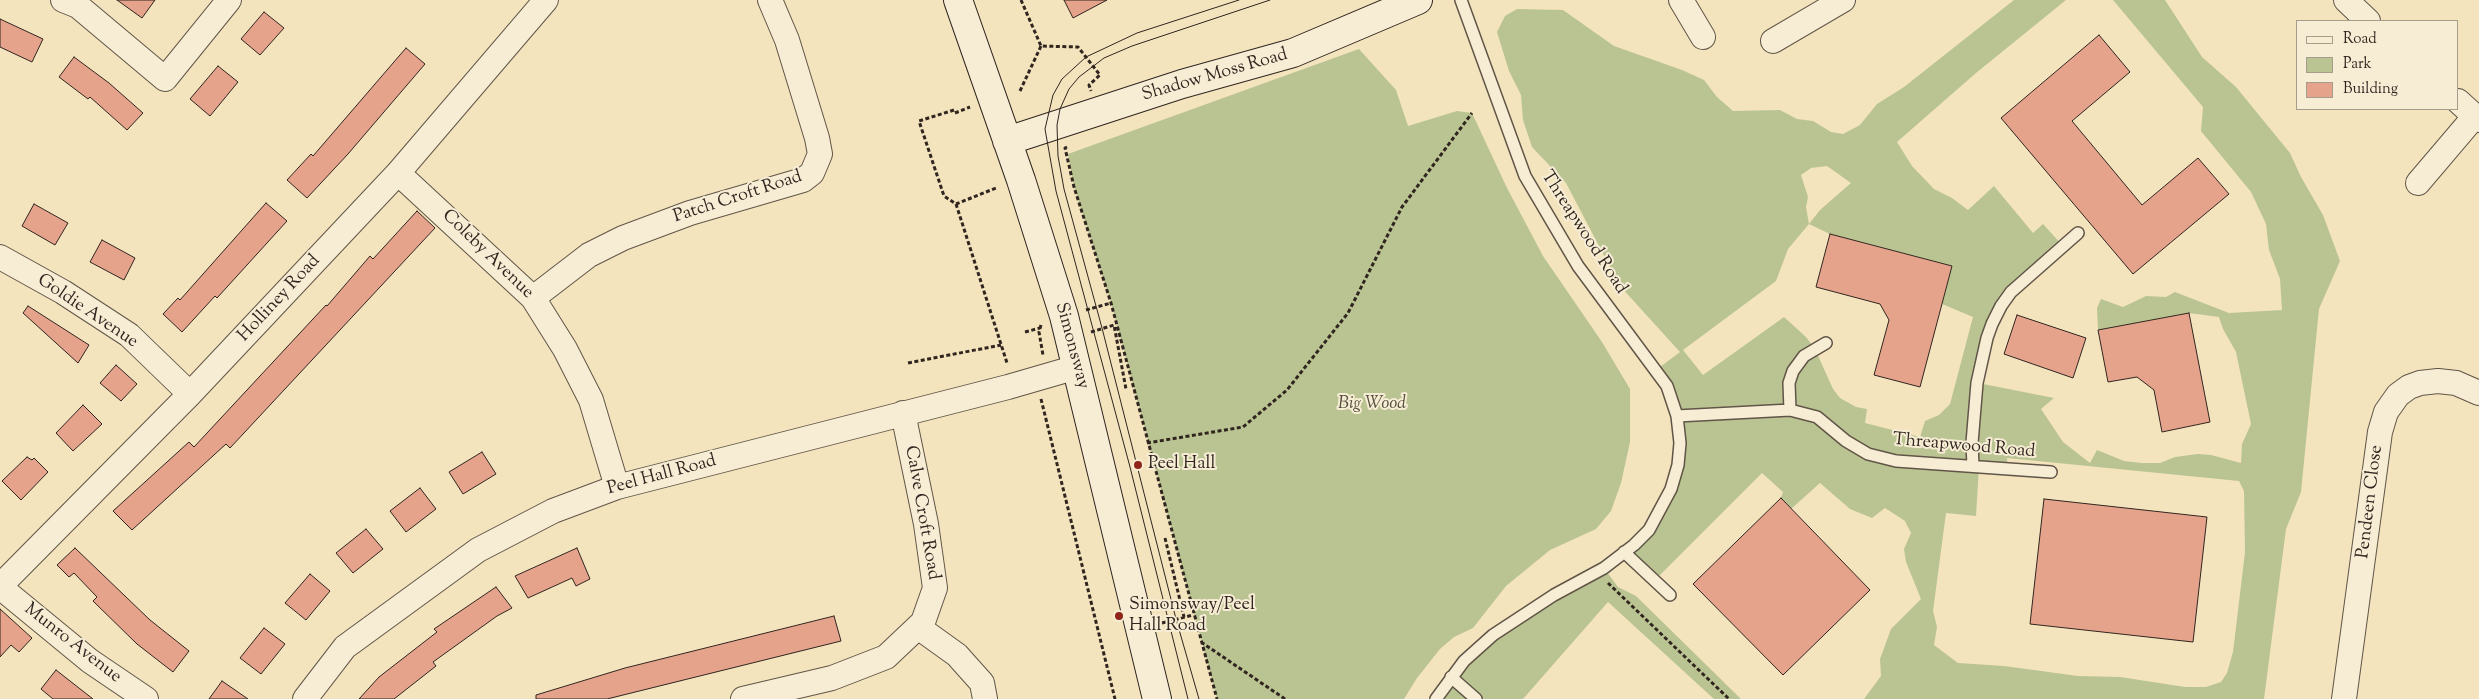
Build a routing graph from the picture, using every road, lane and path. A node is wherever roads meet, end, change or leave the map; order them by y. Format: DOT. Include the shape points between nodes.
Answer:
graph roads {
  1 [pos="63,0"];
  2 [pos="230,0"];
  3 [pos="546,0"];
  4 [pos="770,0"];
  5 [pos="958,0"];
  6 [pos="1021,0"];
  7 [pos="1418,0"];
  8 [pos="1461,0"];
  9 [pos="1681,0"];
  10 [pos="1843,0"];
  11 [pos="2346,0"];
  12 [pos="2367,20"];
  13 [pos="1703,37"];
  14 [pos="1773,41"];
  15 [pos="1041,46"];
  16 [pos="1089,85"];
  17 [pos="1020,91"];
  18 [pos="970,107"];
  19 [pos="2470,112"];
  20 [pos="1472,113"];
  21 [pos="1007,141"];
  22 [pos="1073,145"];
  23 [pos="398,173"];
  24 [pos="2418,183"];
  25 [pos="996,188"];
  26 [pos="956,204"];
  27 [pos="2078,233"];
  28 [pos="0,257"];
  29 [pos="533,298"];
  30 [pos="1086,333"];
  31 [pos="1826,343"];
  32 [pos="1001,345"];
  33 [pos="1007,362"];
  34 [pos="908,363"];
  35 [pos="1078,367"];
  36 [pos="1126,389"];
  37 [pos="1040,391"];
  38 [pos="2479,393"];
  39 [pos="190,394"];
  40 [pos="1790,410"];
  41 [pos="903,413"];
  42 [pos="1677,416"];
  43 [pos="1147,443"];
  44 [pos="1973,466"];
  45 [pos="2051,472"];
  46 [pos="617,487"];
  47 [pos="1165,538"];
  48 [pos="1624,552"];
  49 [pos="1596,572"];
  50 [pos="0,586"];
  51 [pos="1670,595"];
  52 [pos="1193,615"];
  53 [pos="1184,617"];
  54 [pos="1156,624"];
  55 [pos="918,627"];
  56 [pos="1201,642"];
  57 [pos="1450,677"];
  58 [pos="146,699"];
  59 [pos="305,699"];
  60 [pos="743,699"];
  61 [pos="985,699"];
  62 [pos="1116,699"];
  63 [pos="1157,699"];
  64 [pos="1217,699"];
  65 [pos="1285,699"];
  66 [pos="1436,699"];
  67 [pos="1476,699"];
  68 [pos="1729,699"];
  69 [pos="2344,699"];
  1 -- 2 [label="street" via="78,6 164,80"];
  3 -- 23 [label="street, Holliney Road"];
  4 -- 29 [label="street, Patch Croft Road" via="817,138 820,154 812,173 803,180 690,212 623,238 589,255"];
  5 -- 21 [label="street, Simonsway"];
  6 -- 15 [label="path"];
  7 -- 21 [label="street, Shadow Moss Road" via="1294,53 1182,84"];
  8 -- 42 [label="lane, Threapwood Road" via="1525,176 1578,266 1667,386"];
  9 -- 13 [label="street"];
  10 -- 14 [label="street"];
  11 -- 12 [label="street"];
  15 -- 16 [label="path" via="1078,48 1100,75"];
  15 -- 17 [label="path"];
  18 -- 26 [label="path" via="919,121 944,196"];
  19 -- 24 [label="street"];
  20 -- 43 [label="path" via="1402,207 1348,313 1287,390 1243,428"];
  21 -- 35 [label="street, Simonsway"];
  22 -- 43 [label="path" via="1065,148 1074,187 1111,303"];
  23 -- 29 [label="street, Coleby Avenue"];
  23 -- 39 [label="street, Holliney Road"];
  25 -- 26 [label="path"];
  26 -- 32 [label="path"];
  27 -- 44 [label="lane" via="2011,292 1996,315 1987,338 1978,383"];
  28 -- 39 [label="street, Goldie Avenue" via="63,292 129,335"];
  29 -- 46 [label="street, Coleby Avenue" via="566,349 591,400"];
  30 -- 36 [label="path" via="1114,325"];
  31 -- 40 [label="lane" via="1804,356 1793,371 1789,383"];
  32 -- 33 [label="path"];
  32 -- 34 [label="path"];
  35 -- 41 [label="street, Peel Hall Road"];
  35 -- 63 [label="street, Simonsway"];
  37 -- 62 [label="path"];
  38 -- 69 [label="street, Pendeen Close" via="2456,383 2420,383 2398,395 2386,412 2380,432"];
  39 -- 50 [label="street, Holliney Road"];
  40 -- 42 [label="lane, Threapwood Road"];
  40 -- 44 [label="lane, Threapwood Road" via="1817,417 1868,454 1896,461"];
  41 -- 46 [label="street, Peel Hall Road"];
  41 -- 55 [label="street, Calve Croft Road" via="926,524 935,588 923,622"];
  42 -- 48 [label="lane, Threapwood Road" via="1680,443 1671,489 1648,530"];
  43 -- 52 [label="path"];
  44 -- 45 [label="lane, Threapwood Road"];
  46 -- 59 [label="street, Peel Hall Road" via="553,511 478,550 346,647"];
  47 -- 53 [label="path"];
  48 -- 49 [label="lane, Threapwood Road"];
  48 -- 51 [label="lane"];
  49 -- 57 [label="lane, Threapwood Road" via="1493,634"];
  49 -- 68 [label="path"];
  50 -- 58 [label="street, Munro Avenue" via="90,661"];
  52 -- 53 [label="path"];
  52 -- 56 [label="path"];
  53 -- 54 [label="path"];
  55 -- 60 [label="street, Calve Croft Road" via="886,657 832,678"];
  55 -- 61 [label="street" via="956,655 982,683"];
  56 -- 64 [label="path"];
  56 -- 65 [label="path"];
  57 -- 66 [label="lane, Threapwood Road"];
  57 -- 67 [label="lane"];
}
